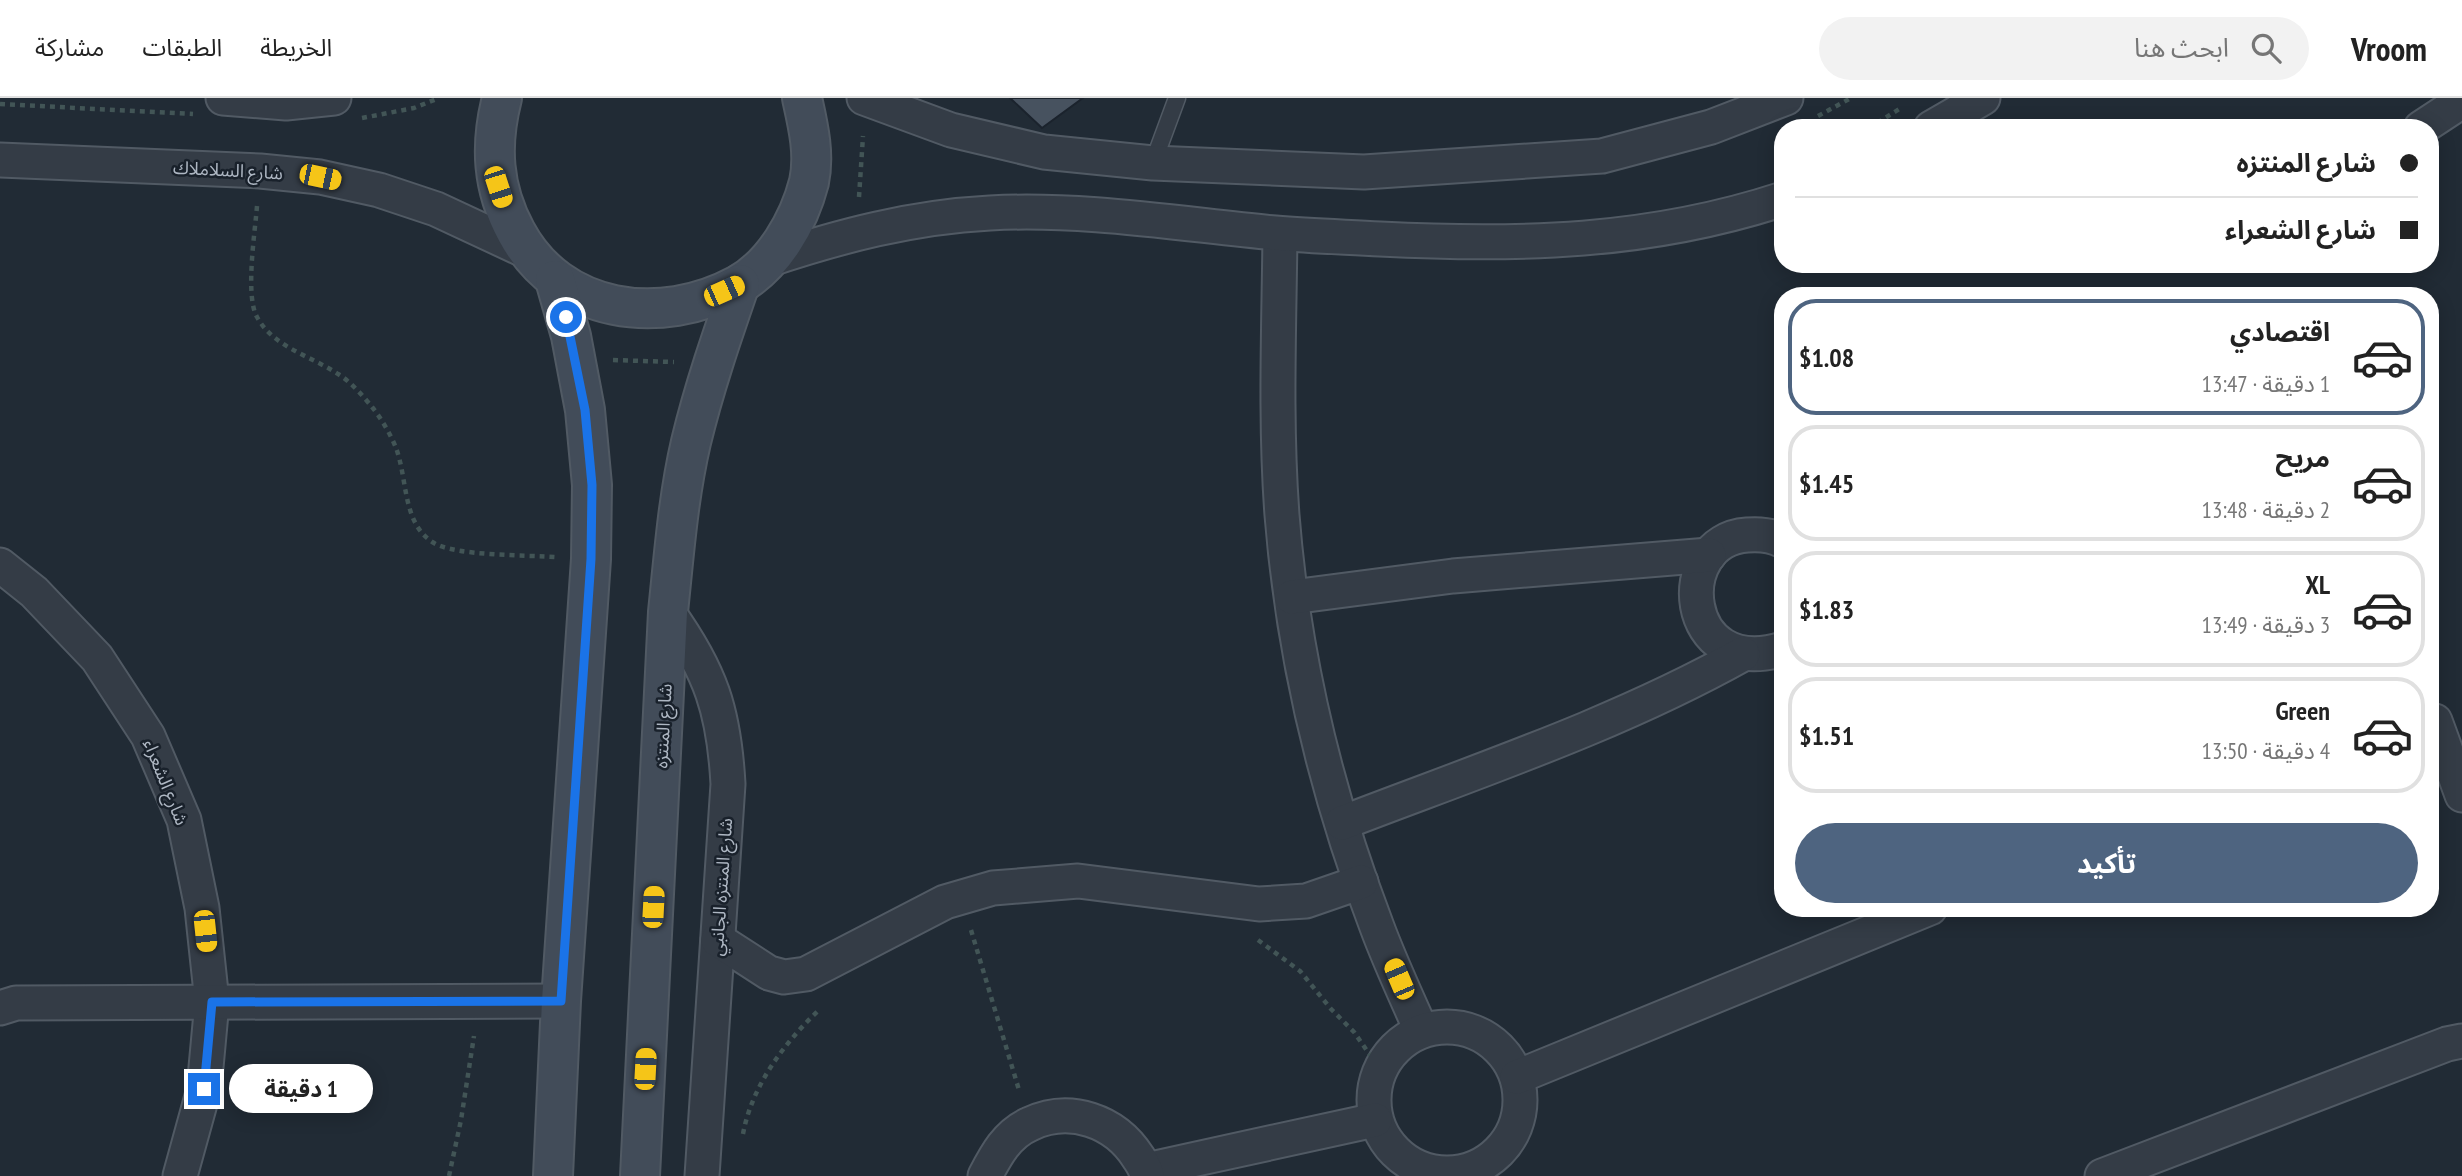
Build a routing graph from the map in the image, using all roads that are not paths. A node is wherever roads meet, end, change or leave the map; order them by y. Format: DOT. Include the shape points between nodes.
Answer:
graph roads {
  1 [pos="223,98"];
  2 [pos="334,98"];
  3 [pos="502,98"];
  4 [pos="802,98"];
  5 [pos="864,98"];
  6 [pos="1177,98"];
  7 [pos="1786,98"];
  8 [pos="1983,98"];
  9 [pos="2462,102"];
  10 [pos="1947,119"];
  11 [pos="2435,119"];
  12 [pos="0,160"];
  13 [pos="1153,163"];
  14 [pos="1774,201"];
  15 [pos="1280,234"];
  16 [pos="526,251"];
  17 [pos="754,272"];
  18 [pos="555,280"];
  19 [pos="1774,538"];
  20 [pos="1709,555"];
  21 [pos="0,565"];
  22 [pos="1292,597"];
  23 [pos="668,612"];
  24 [pos="1774,652"];
  25 [pos="1743,654"];
  26 [pos="2443,719"];
  27 [pos="2462,795"];
  28 [pos="1342,823"];
  29 [pos="1362,882"];
  30 [pos="1885,917"];
  31 [pos="718,940"];
  32 [pos="561,1001"];
  33 [pos="5,1002"];
  34 [pos="212,1002"];
  35 [pos="1421,1030"];
  36 [pos="2462,1041"];
  37 [pos="1517,1077"];
  38 [pos="1376,1120"];
  39 [pos="1490,1166"];
  40 [pos="1410,1170"];
  41 [pos="1147,1173"];
  42 [pos="180,1176"];
  43 [pos="553,1176"];
  44 [pos="640,1176"];
  45 [pos="702,1176"];
  46 [pos="985,1176"];
  47 [pos="2102,1176"];
  1 -- 2 [label="street" via="286,103"];
  3 -- 16 [label="street" via="495,127 498,187"];
  4 -- 17 [label="street, شارع المنتزه" via="811,135 809,180 794,223"];
  5 -- 13 [label="street" via="951,130 1044,152"];
  6 -- 13 [label="lane"];
  7 -- 13 [label="street" via="1710,127 1602,156 1364,172"];
  8 -- 10 [label="street"];
  9 -- 11 [label="street"];
  12 -- 16 [label="street, شارع السلاملاك" via="320,177 436,209"];
  14 -- 15 [label="street" via="1681,226 1578,240 1474,243"];
  15 -- 17 [label="street" via="1066,213 990,213 914,221 839,236"];
  15 -- 22 [label="street" via="1278,436"];
  16 -- 18 [label="street"];
  17 -- 18 [label="street" via="708,298 674,308 632,308 591,298"];
  17 -- 23 [label="street, شارع المنتزه" via="712,363 691,444"];
  18 -- 32 [label="street" via="585,410 592,485"];
  19 -- 20 [label="street" via="1741,535"];
  20 -- 22 [label="street" via="1453,576"];
  20 -- 25 [label="street" via="1695,593 1698,614 1708,632"];
  21 -- 34 [label="street, شارع الشعراء" via="34,592 97,658 148,736 184,820 202,908"];
  22 -- 28 [label="street" via="1312,711"];
  23 -- 31 [label="street, شارع المنتزه الجانبي" via="695,650 715,692 726,737 729,784"];
  23 -- 44 [label="street, شارع المنتزه"];
  24 -- 25 [label="street"];
  25 -- 28 [label="street" via="1601,724"];
  26 -- 27 [label="street"];
  28 -- 29 [label="street"];
  29 -- 31 [label="street" via="1306,901 1259,904 1077,881 993,888 945,902 806,974 784,977 769,973"];
  29 -- 35 [label="street"];
  30 -- 37 [label="street"];
  31 -- 45 [label="street, شارع المنتزه الجانبي"];
  32 -- 34 [label="street"];
  32 -- 43 [label="street"];
  33 -- 34 [label="street"];
  34 -- 42 [label="street, شارع الشعراء" via="204,1089"];
  35 -- 37 [label="street" via="1449,1026 1478,1032 1502,1050"];
  35 -- 38 [label="street" via="1395,1046 1379,1068 1372,1102"];
  36 -- 47 [label="street"];
  37 -- 39 [label="street" via="1521,1098 1518,1120"];
  38 -- 40 [label="street" via="1386,1141"];
  38 -- 41 [label="street"];
  39 -- 40 [label="street" via="1443,1173"];
  41 -- 46 [label="street" via="1128,1141 1098,1121 1063,1115 1029,1124 1001,1146"];
}
